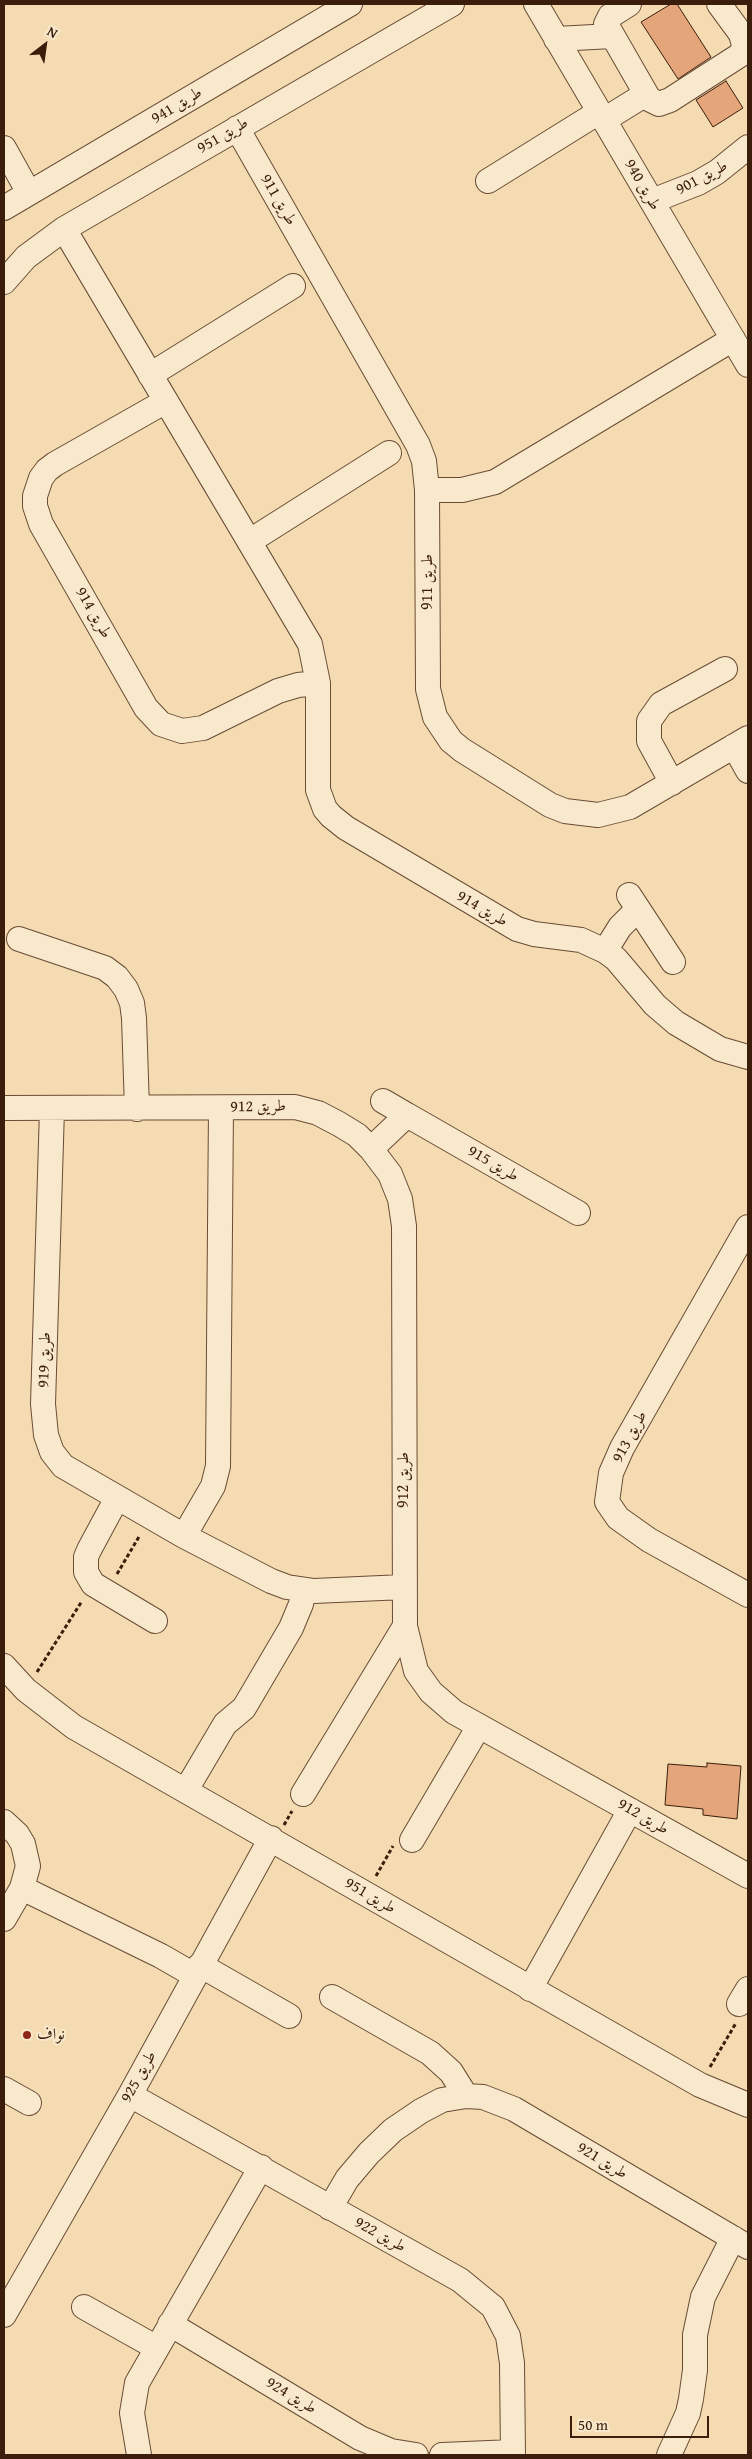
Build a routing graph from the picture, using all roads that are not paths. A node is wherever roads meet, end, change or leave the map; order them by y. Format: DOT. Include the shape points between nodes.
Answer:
graph roads {
  1 [pos="350,4"];
  2 [pos="452,4"];
  3 [pos="536,4"];
  4 [pos="629,4"];
  5 [pos="719,4"];
  6 [pos="612,36"];
  7 [pos="556,39"];
  8 [pos="646,94"];
  9 [pos="602,116"];
  10 [pos="237,128"];
  11 [pos="748,147"];
  12 [pos="4,148"];
  13 [pos="488,181"];
  14 [pos="30,193"];
  15 [pos="652,201"];
  16 [pos="4,208"];
  17 [pos="64,229"];
  18 [pos="4,282"];
  19 [pos="293,286"];
  20 [pos="733,339"];
  21 [pos="748,365"];
  22 [pos="150,375"];
  23 [pos="166,402"];
  24 [pos="389,453"];
  25 [pos="427,490"];
  26 [pos="250,541"];
  27 [pos="725,669"];
  28 [pos="318,683"];
  29 [pos="741,742"];
  30 [pos="748,771"];
  31 [pos="672,783"];
  32 [pos="19,939"];
  33 [pos="605,951"];
  34 [pos="673,962"];
  35 [pos="748,1057"];
  36 [pos="383,1101"];
  37 [pos="4,1108"];
  38 [pos="221,1108"];
  39 [pos="52,1109"];
  40 [pos="137,1109"];
  41 [pos="407,1115"];
  42 [pos="371,1149"];
  43 [pos="578,1213"];
  44 [pos="748,1227"];
  45 [pos="117,1498"];
  46 [pos="184,1536"];
  47 [pos="404,1587"];
  48 [pos="304,1590"];
  49 [pos="748,1595"];
  50 [pos="156,1621"];
  51 [pos="405,1626"];
  52 [pos="4,1666"];
  53 [pos="479,1726"];
  54 [pos="186,1790"];
  55 [pos="303,1794"];
  56 [pos="630,1810"];
  57 [pos="4,1822"];
  58 [pos="273,1839"];
  59 [pos="412,1840"];
  60 [pos="748,1876"];
  61 [pos="22,1888"];
  62 [pos="4,1918"];
  63 [pos="197,1970"];
  64 [pos="530,1989"];
  65 [pos="332,1997"];
  66 [pos="289,2016"];
  67 [pos="4,2089"];
  68 [pos="130,2094"];
  69 [pos="466,2096"];
  70 [pos="29,2103"];
  71 [pos="748,2106"];
  72 [pos="260,2168"];
  73 [pos="330,2208"];
  74 [pos="741,2242"];
  75 [pos="84,2307"];
  76 [pos="4,2315"];
  77 [pos="170,2324"];
  78 [pos="157,2348"];
  79 [pos="513,2454"];
  80 [pos="139,2455"];
  81 [pos="416,2455"];
  82 [pos="442,2455"];
  83 [pos="669,2455"];
  1 -- 14 [label="street, طريق 941"];
  2 -- 10 [label="street, طريق 951"];
  3 -- 7 [label="street, طريق 940"];
  4 -- 6 [label="street" via="608,18 606,24"];
  5 -- 8 [label="street" via="744,39 740,55 665,103 654,102"];
  6 -- 7 [label="street"];
  6 -- 8 [label="street"];
  7 -- 9 [label="street, طريق 940"];
  8 -- 9 [label="street"];
  9 -- 13 [label="street"];
  9 -- 15 [label="street, طريق 940"];
  10 -- 17 [label="street, طريق 951"];
  10 -- 25 [label="street, طريق 911" via="411,430 424,461"];
  11 -- 15 [label="street, طريق 901" via="704,180"];
  12 -- 14 [label="street"];
  14 -- 16 [label="street, طريق 941"];
  15 -- 20 [label="street, طريق 940"];
  17 -- 18 [label="street, طريق 951" via="26,257"];
  17 -- 22 [label="street, طريق 914"];
  19 -- 22 [label="street"];
  20 -- 21 [label="street, طريق 940"];
  20 -- 25 [label="street" via="495,482 462,490"];
  22 -- 23 [label="street, طريق 914"];
  23 -- 26 [label="street, طريق 914"];
  23 -- 28 [label="street, طريق 914" via="47,470 35,496 34,506 41,524 146,708 161,724 182,731 203,728 278,691"];
  24 -- 26 [label="street"];
  25 -- 31 [label="street, طريق 911" via="428,689 435,717 451,741 550,805 581,814 598,815 630,808"];
  26 -- 28 [label="street, طريق 914" via="310,644"];
  27 -- 31 [label="street" via="662,704 652,714 648,727 649,741"];
  28 -- 33 [label="street, طريق 914" via="318,790 325,808 338,823 517,929 581,940"];
  29 -- 30 [label="street"];
  29 -- 31 [label="street, طريق 911"];
  32 -- 40 [label="street" via="105,968 126,989 134,1018"];
  33 -- 34 [label="street" via="633,902"];
  33 -- 35 [label="street, طريق 914" via="616,959 655,1006 676,1024 720,1049"];
  36 -- 41 [label="street, طريق 915"];
  37 -- 39 [label="street, طريق 912"];
  38 -- 40 [label="street, طريق 912"];
  38 -- 42 [label="street, طريق 912" via="294,1107 310,1111 357,1135"];
  38 -- 46 [label="street" via="218,1466 213,1486"];
  39 -- 40 [label="street, طريق 912"];
  39 -- 45 [label="street, طريق 919" via="43,1404 46,1435 52,1452 63,1466"];
  41 -- 42 [label="street"];
  41 -- 43 [label="street, طريق 915"];
  42 -- 47 [label="street, طريق 912" via="390,1174 400,1199 404,1226"];
  44 -- 49 [label="street, طريق 913" via="622,1448 611,1473 607,1502 618,1518 649,1540"];
  45 -- 46 [label="street, طريق 919"];
  45 -- 50 [label="street" via="86,1557 86,1572 100,1588"];
  46 -- 48 [label="street, طريق 919" via="271,1581"];
  47 -- 48 [label="street, طريق 919"];
  47 -- 51 [label="street, طريق 912"];
  48 -- 54 [label="street" via="291,1628 244,1708 224,1724"];
  51 -- 53 [label="street, طريق 912" via="416,1671 431,1692 454,1712"];
  51 -- 55 [label="street"];
  52 -- 54 [label="street, طريق 951" via="26,1690 74,1727"];
  53 -- 56 [label="street, طريق 912"];
  53 -- 59 [label="street"];
  54 -- 58 [label="street, طريق 951"];
  56 -- 60 [label="street, طريق 912"];
  56 -- 64 [label="street"];
  57 -- 61 [label="street" via="17,1834 27,1854"];
  58 -- 63 [label="street, طريق 925"];
  58 -- 64 [label="street, طريق 951"];
  61 -- 62 [label="street"];
  61 -- 63 [label="street" via="161,1956"];
  63 -- 66 [label="street"];
  63 -- 68 [label="street, طريق 925"];
  64 -- 71 [label="street, طريق 951" via="700,2085"];
  65 -- 69 [label="street" via="430,2053 451,2072"];
  67 -- 70 [label="street"];
  68 -- 72 [label="street, طريق 922"];
  68 -- 76 [label="street, طريق 925"];
  69 -- 73 [label="street, طريق 921" via="431,2105 393,2130 347,2179"];
  69 -- 74 [label="street, طريق 921" via="499,2102 514,2109"];
  72 -- 73 [label="street, طريق 922"];
  72 -- 77 [label="street"];
  73 -- 79 [label="street, طريق 922" via="460,2280 493,2307 508,2336 512,2363"];
  74 -- 83 [label="street, طريق 921" via="703,2297 695,2335 696,2370 691,2399"];
  75 -- 78 [label="street"];
  77 -- 78 [label="street"];
  77 -- 81 [label="street, طريق 924" via="360,2438 391,2451"];
  78 -- 80 [label="street" via="137,2383 134,2398 133,2429"];
  79 -- 82 [label="street"];
}
